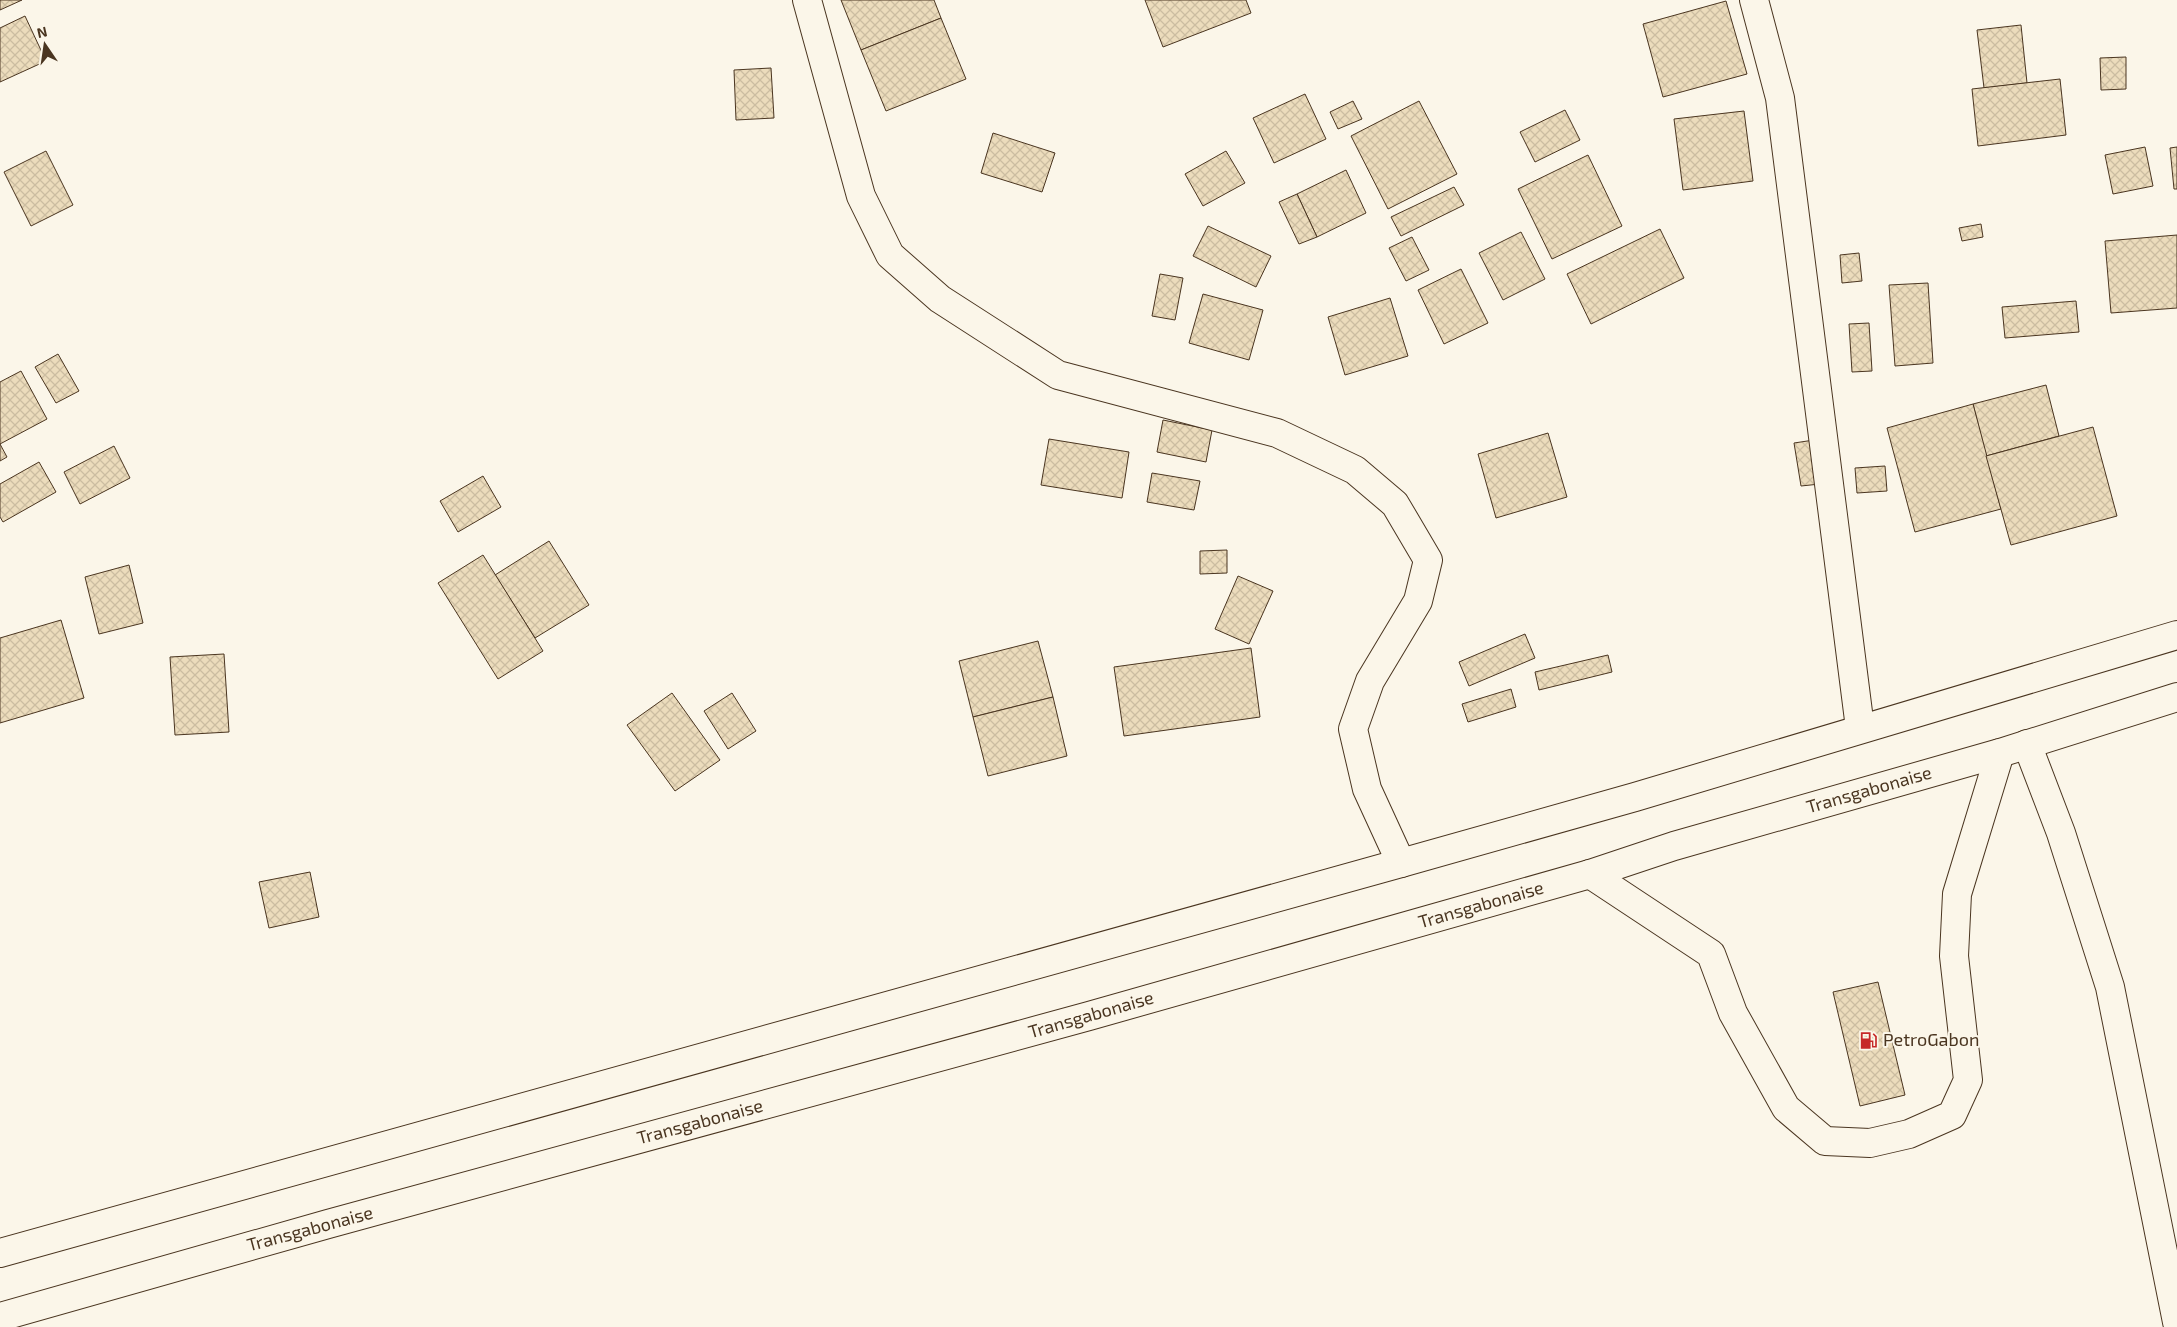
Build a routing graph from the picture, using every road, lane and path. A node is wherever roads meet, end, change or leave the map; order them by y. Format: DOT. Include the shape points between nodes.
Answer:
graph roads {
  1 [pos="807,0"];
  2 [pos="1754,0"];
  3 [pos="2177,635"];
  4 [pos="2177,697"];
  5 [pos="1860,728"];
  6 [pos="2027,744"];
  7 [pos="2000,753"];
  8 [pos="1401,863"];
  9 [pos="1590,874"];
  10 [pos="0,1253"];
  11 [pos="0,1317"];
  12 [pos="2177,1322"];
  1 -- 8 [label="main road" via="861,196 890,255 940,299 1058,375 1278,433 1354,470 1395,504 1428,560 1418,601 1370,681 1353,729 1366,788"];
  2 -- 5 [label="main road" via="1780,98"];
  3 -- 5 [label="main road"];
  4 -- 6 [label="main road, Transgabonaise"];
  5 -- 8 [label="main road" via="1635,797"];
  6 -- 7 [label="main road, Transgabonaise"];
  6 -- 12 [label="main road" via="2062,832 2110,987"];
  7 -- 9 [label="main road, Transgabonaise" via="1674,846"];
  7 -- 9 [label="main road" via="1958,894 1954,956 1968,1080 1952,1115 1909,1134 1870,1143 1825,1141 1786,1108 1733,1013 1711,954"];
  8 -- 10 [label="main road"];
  9 -- 11 [label="main road, Transgabonaise"];
}
